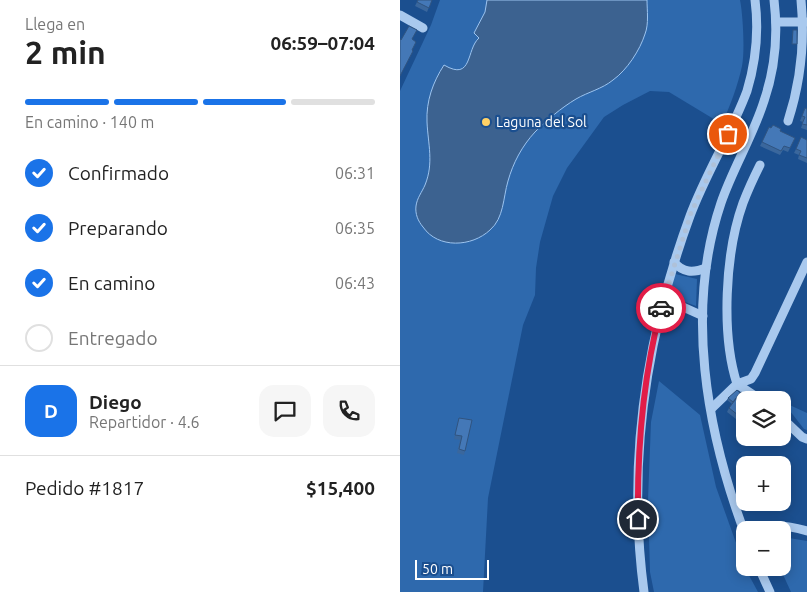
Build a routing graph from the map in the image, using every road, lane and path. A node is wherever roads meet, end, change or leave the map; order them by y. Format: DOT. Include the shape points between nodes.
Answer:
graph roads {
  1 [pos="755,0"];
  2 [pos="774,0"];
  3 [pos="801,0"];
  4 [pos="400,15"];
  5 [pos="776,22"];
  6 [pos="805,22"];
  7 [pos="422,28"];
  8 [pos="788,121"];
  9 [pos="760,165"];
  10 [pos="674,262"];
  11 [pos="807,262"];
  12 [pos="706,268"];
  13 [pos="663,298"];
  14 [pos="702,316"];
  15 [pos="737,384"];
  16 [pos="748,391"];
  17 [pos="711,409"];
  18 [pos="791,427"];
  19 [pos="807,439"];
  20 [pos="742,521"];
  21 [pos="791,527"];
  22 [pos="807,530"];
  23 [pos="763,576"];
  24 [pos="644,592"];
  25 [pos="770,592"];
  1 -- 10 [label="street" via="756,44 747,91 691,213"];
  2 -- 5 [label="street"];
  3 -- 6 [label="street"];
  4 -- 7 [label="street"];
  5 -- 6 [label="street"];
  5 -- 12 [label="street" via="765,101 723,197"];
  6 -- 8 [label="street" via="801,70"];
  9 -- 15 [label="street" via="743,204 729,264 728,341"];
  10 -- 12 [label="street" via="687,271"];
  10 -- 13 [label="street"];
  11 -- 15 [label="street" via="755,374"];
  12 -- 14 [label="street"];
  13 -- 14 [label="street"];
  13 -- 24 [label="street" via="647,372 638,457 638,519"];
  14 -- 17 [label="street"];
  15 -- 16 [label="street"];
  15 -- 17 [label="street"];
  17 -- 20 [label="street" via="728,484"];
  18 -- 19 [label="street"];
  21 -- 22 [label="street"];
  23 -- 25 [label="street"];
}
